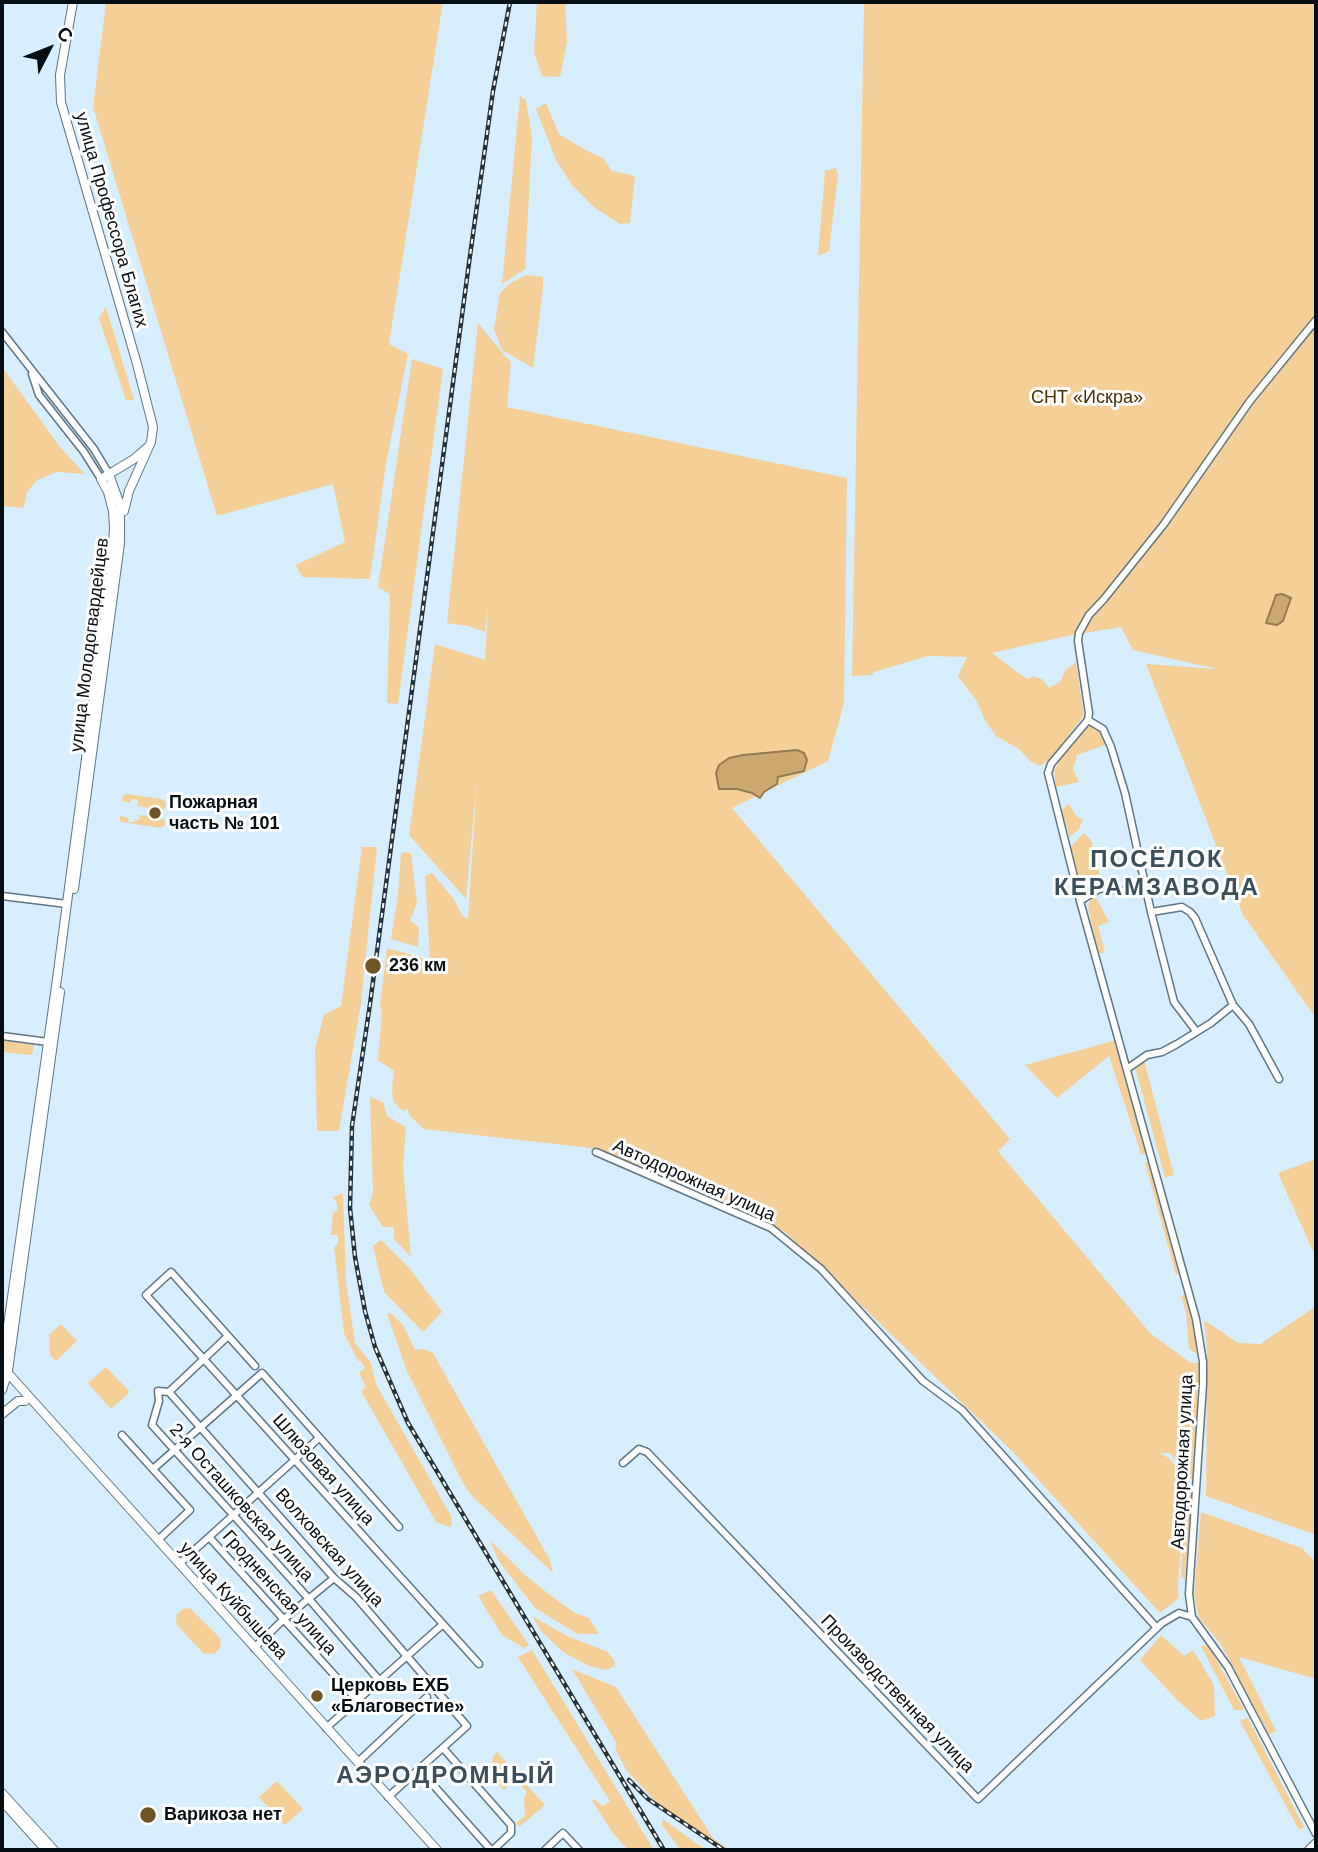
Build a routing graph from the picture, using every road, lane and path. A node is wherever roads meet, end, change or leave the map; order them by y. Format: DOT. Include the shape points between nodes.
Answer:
graph roads {
  1 [pos="73,2"];
  2 [pos="1316,320"];
  3 [pos="2,332"];
  4 [pos="149,446"];
  5 [pos="105,476"];
  6 [pos="121,525"];
  7 [pos="95,711"];
  8 [pos="1088,720"];
  9 [pos="1148,891"];
  10 [pos="2,896"];
  11 [pos="1080,901"];
  12 [pos="70,905"];
  13 [pos="1151,912"];
  14 [pos="1233,1005"];
  15 [pos="1196,1031"];
  16 [pos="2,1036"];
  17 [pos="51,1042"];
  18 [pos="1127,1069"];
  19 [pos="1279,1079"];
  20 [pos="596,1152"];
  21 [pos="228,1336"];
  22 [pos="204,1359"];
  23 [pos="255,1366"];
  24 [pos="4,1372"];
  25 [pos="2,1390"];
  26 [pos="169,1392"];
  27 [pos="237,1396"];
  28 [pos="25,1401"];
  29 [pos="2,1414"];
  30 [pos="201,1427"];
  31 [pos="122,1435"];
  32 [pos="319,1438"];
  33 [pos="72,1449"];
  34 [pos="174,1450"];
  35 [pos="294,1458"];
  36 [pos="623,1463"];
  37 [pos="153,1469"];
  38 [pos="103,1483"];
  39 [pos="258,1491"];
  40 [pos="233,1515"];
  41 [pos="399,1527"];
  42 [pos="209,1537"];
  43 [pos="158,1540"];
  44 [pos="177,1566"];
  45 [pos="334,1578"];
  46 [pos="309,1599"];
  47 [pos="1192,1617"];
  48 [pos="284,1619"];
  49 [pos="442,1625"];
  50 [pos="1157,1628"];
  51 [pos="253,1649"];
  52 [pos="406,1655"];
  53 [pos="479,1664"];
  54 [pos="379,1680"];
  55 [pos="427,1697"];
  56 [pos="356,1700"];
  57 [pos="325,1729"];
  58 [pos="443,1748"];
  59 [pos="356,1764"];
  60 [pos="419,1769"];
  61 [pos="2,1793"];
  62 [pos="387,1798"];
  63 [pos="2,1801"];
  64 [pos="1316,1834"];
  65 [pos="1316,1843"];
  66 [pos="46,1850"];
  67 [pos="54,1850"];
  68 [pos="431,1850"];
  69 [pos="437,1850"];
  70 [pos="492,1850"];
  71 [pos="545,1850"];
  72 [pos="579,1850"];
  73 [pos="1309,1850"];
  1 -- 4 [label="main road, улица Профессора Благих" via="60,75 61,102 148,404 153,427"];
  2 -- 8 [label="street" via="1250,401 1177,508 1088,615 1079,633"];
  3 -- 5 [label="street, улица Молодогвардейцев" via="94,449"];
  4 -- 5 [label="main road"];
  4 -- 6 [label="main road, улица Профессора Благих" via="129,491"];
  5 -- 6 [label="main road, улица Молодогвардейцев" via="118,496"];
  5 -- 7 [label="main road, улица Молодогвардейцев" via="114,544"];
  6 -- 7 [label="main road, улица Молодогвардейцев"];
  7 -- 12 [label="main road, улица Молодогвардейцев"];
  8 -- 9 [label="street" via="1103,729 1111,747"];
  8 -- 11 [label="street" via="1048,773"];
  9 -- 11 [label="street" via="1100,888"];
  9 -- 13 [label="street"];
  10 -- 12 [label="street"];
  11 -- 18 [label="street"];
  12 -- 17 [label="main road, улица Молодогвардейцев"];
  13 -- 14 [label="street" via="1182,907 1190,912"];
  13 -- 15 [label="street" via="1174,1002"];
  14 -- 15 [label="street"];
  14 -- 19 [label="street" via="1249,1024"];
  15 -- 18 [label="street"];
  16 -- 17 [label="street"];
  17 -- 24 [label="main road, улица Молодогвардейцев"];
  18 -- 47 [label="street, Автодорожная улица" via="1191,1297 1203,1362 1189,1594"];
  20 -- 50 [label="street, Автодорожная улица" via="771,1228 821,1269 923,1381 962,1410"];
  21 -- 22 [label="street"];
  21 -- 22 [label="street, Шлюзовая улица" via="171,1272 146,1295"];
  21 -- 23 [label="street"];
  22 -- 26 [label="street"];
  22 -- 27 [label="street, Шлюзовая улица"];
  24 -- 25 [label="main road, улица Молодогвардейцев"];
  24 -- 28 [label="main road, улица Куйбышева"];
  24 -- 33 [label="main road, улица Куйбышева"];
  26 -- 30 [label="street, Волховская улица"];
  26 -- 34 [label="street, 2-я Осташковская улица" via="158,1391 152,1425"];
  27 -- 30 [label="street"];
  27 -- 32 [label="street" via="262,1373"];
  27 -- 35 [label="street, Шлюзовая улица"];
  28 -- 29 [label="main road"];
  28 -- 33 [label="main road, улица Куйбышева"];
  30 -- 34 [label="street"];
  30 -- 39 [label="street, Волховская улица"];
  31 -- 37 [label="street"];
  32 -- 35 [label="street"];
  32 -- 41 [label="street"];
  33 -- 38 [label="main road, улица Куйбышева"];
  34 -- 37 [label="street"];
  34 -- 40 [label="street, 2-я Осташковская улица"];
  35 -- 39 [label="street"];
  35 -- 49 [label="street, Шлюзовая улица"];
  36 -- 50 [label="street, Производственная улица" via="639,1449 647,1452 978,1799"];
  37 -- 43 [label="street" via="190,1510"];
  38 -- 43 [label="main road, улица Куйбышева"];
  38 -- 44 [label="main road, улица Куйбышева"];
  39 -- 40 [label="street"];
  39 -- 45 [label="street, Волховская улица"];
  40 -- 42 [label="street"];
  40 -- 46 [label="street, 2-я Осташковская улица"];
  42 -- 44 [label="street"];
  42 -- 48 [label="street, Гродненская улица"];
  43 -- 44 [label="main road, улица Куйбышева"];
  44 -- 51 [label="main road, улица Куйбышева"];
  45 -- 46 [label="street"];
  45 -- 52 [label="street, Волховская улица"];
  46 -- 48 [label="street"];
  46 -- 54 [label="street, 2-я Осташковская улица"];
  47 -- 50 [label="street, Производственная улица" via="1179,1613"];
  47 -- 64 [label="street" via="1228,1667"];
  48 -- 51 [label="street"];
  48 -- 56 [label="street, Гродненская улица"];
  49 -- 52 [label="street"];
  49 -- 53 [label="street, Шлюзовая улица"];
  51 -- 57 [label="main road, улица Куйбышева"];
  52 -- 54 [label="street"];
  52 -- 58 [label="street, Волховская улица" via="467,1726"];
  54 -- 56 [label="street"];
  55 -- 59 [label="street"];
  56 -- 57 [label="street"];
  57 -- 59 [label="main road, улица Куйбышева"];
  58 -- 60 [label="street"];
  58 -- 70 [label="street" via="511,1825 511,1833"];
  59 -- 62 [label="main road, улица Куйбышева"];
  60 -- 62 [label="street"];
  60 -- 70 [label="street"];
  61 -- 67 [label="main road"];
  62 -- 68 [label="main road, улица Куйбышева"];
  62 -- 69 [label="main road, улица Куйбышева"];
  63 -- 66 [label="main road"];
  65 -- 73 [label="main road"];
  71 -- 72 [label="street" via="563,1833"];
}
